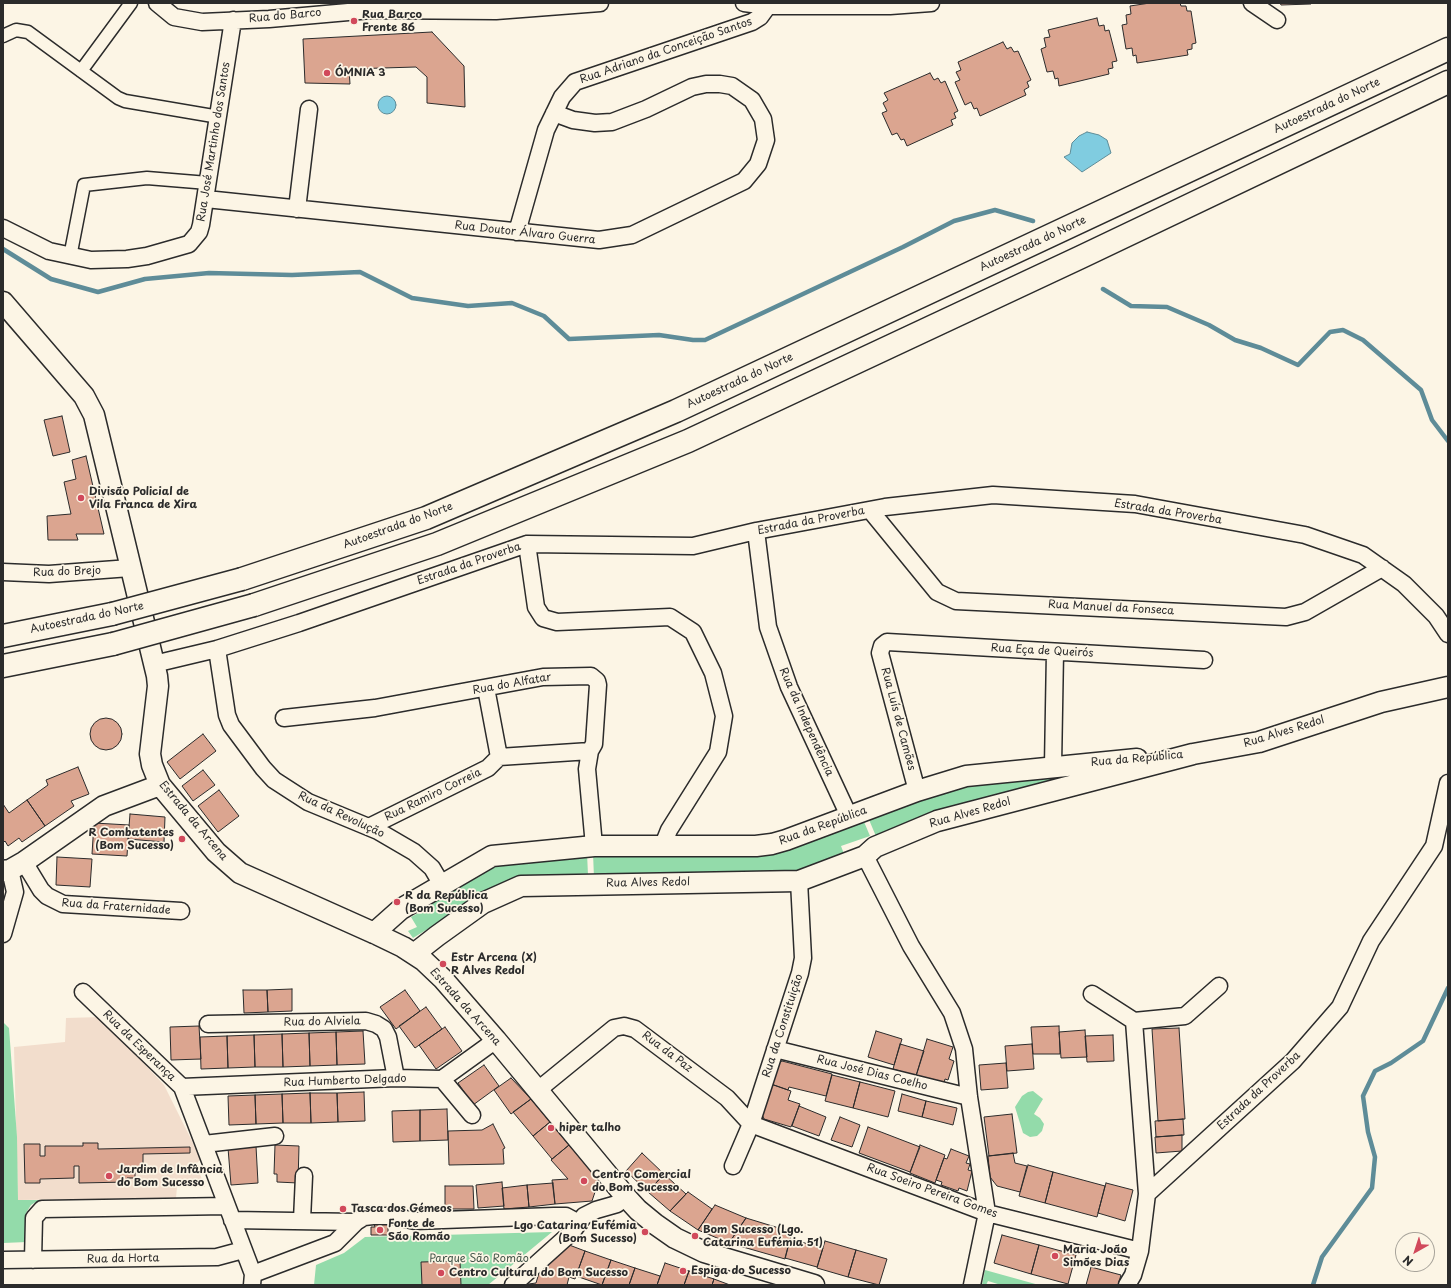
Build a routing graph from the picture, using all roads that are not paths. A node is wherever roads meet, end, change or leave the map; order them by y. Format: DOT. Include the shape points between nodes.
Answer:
graph roads {
  1 [pos="132,3"];
  2 [pos="157,3"];
  3 [pos="600,3"];
  4 [pos="744,3"];
  5 [pos="931,3"];
  6 [pos="1252,3"];
  7 [pos="768,6"];
  8 [pos="234,20"];
  9 [pos="1276,20"];
  10 [pos="3,36"];
  11 [pos="1448,49"];
  12 [pos="81,70"];
  13 [pos="1448,82"];
  14 [pos="309,109"];
  15 [pos="554,113"];
  16 [pos="219,117"];
  17 [pos="208,183"];
  18 [pos="206,199"];
  19 [pos="297,208"];
  20 [pos="3,228"];
  21 [pos="517,232"];
  22 [pos="70,257"];
  23 [pos="3,302"];
  24 [pos="870,510"];
  25 [pos="756,531"];
  26 [pos="527,544"];
  27 [pos="130,568"];
  28 [pos="1382,568"];
  29 [pos="3,572"];
  30 [pos="1448,634"];
  31 [pos="3,636"];
  32 [pos="882,646"];
  33 [pos="217,649"];
  34 [pos="1055,652"];
  35 [pos="1204,660"];
  36 [pos="154,664"];
  37 [pos="3,666"];
  38 [pos="1448,687"];
  39 [pos="486,688"];
  40 [pos="284,718"];
  41 [pos="590,751"];
  42 [pos="1193,754"];
  43 [pos="498,757"];
  44 [pos="1053,766"];
  45 [pos="1448,783"];
  46 [pos="160,784"];
  47 [pos="917,791"];
  48 [pos="849,816"];
  49 [pos="369,827"];
  50 [pos="594,846"];
  51 [pos="662,846"];
  52 [pos="865,856"];
  53 [pos="12,867"];
  54 [pos="799,881"];
  55 [pos="442,885"];
  56 [pos="182,912"];
  57 [pos="374,933"];
  58 [pos="3,934"];
  59 [pos="414,954"];
  60 [pos="1219,986"];
  61 [pos="83,992"];
  62 [pos="1092,994"];
  63 [pos="1134,1021"];
  64 [pos="208,1024"];
  65 [pos="496,1040"];
  66 [pos="775,1049"];
  67 [pos="396,1078"];
  68 [pos="442,1079"];
  69 [pos="182,1087"];
  70 [pos="538,1090"];
  71 [pos="968,1097"];
  72 [pos="472,1115"];
  73 [pos="751,1124"];
  74 [pos="274,1136"];
  75 [pos="204,1144"];
  76 [pos="733,1166"];
  77 [pos="304,1176"];
  78 [pos="1147,1194"];
  79 [pos="626,1197"];
  80 [pos="229,1213"];
  81 [pos="987,1213"];
  82 [pos="302,1220"];
  83 [pos="356,1222"];
  84 [pos="578,1223"];
  85 [pos="243,1250"];
  86 [pos="1140,1250"];
  87 [pos="3,1260"];
  88 [pos="33,1260"];
  89 [pos="253,1280"];
  90 [pos="513,1285"];
  91 [pos="814,1285"];
  92 [pos="972,1285"];
  93 [pos="1127,1285"];
  1 -- 12 [label="street"];
  2 -- 8 [label="street" via="168,14 180,19 202,22"];
  3 -- 8 [label="street, Rua do Barco" via="496,11 371,10"];
  4 -- 7 [label="street"];
  5 -- 7 [label="street" via="890,6"];
  6 -- 9 [label="street"];
  7 -- 15 [label="street, Rua Adriano da Conceição Santos" via="760,17 752,22 575,82 562,97"];
  8 -- 16 [label="street, Rua José Martinho dos Santos"];
  10 -- 12 [label="street" via="16,30 28,32"];
  11 -- 31 [label="highway, Autoestrada do Norte, bridge" via="676,411 426,518 242,579 112,614"];
  12 -- 16 [label="street" via="125,101"];
  13 -- 37 [label="highway, bridge" via="688,441 437,544 254,605 113,644"];
  14 -- 19 [label="street"];
  15 -- 21 [label="street, Rua Adriano da Conceição Santos" via="546,130"];
  15 -- 21 [label="street, Rua Doutor Álvaro Guerra" via="573,120 612,122 692,87 720,84 732,86 752,100 763,118 766,140 758,164 744,181 632,235 599,240"];
  16 -- 17 [label="street, Rua José Martinho dos Santos"];
  17 -- 18 [label="street, Rua José Martinho dos Santos"];
  17 -- 22 [label="street" via="147,178 84,185"];
  18 -- 19 [label="street, Rua Doutor Álvaro Guerra"];
  18 -- 22 [label="street, Rua José Martinho dos Santos" via="199,232 183,247 127,260 105,261"];
  19 -- 21 [label="street, Rua Doutor Álvaro Guerra"];
  20 -- 22 [label="street, Rua José Martinho dos Santos" via="36,246"];
  23 -- 27 [label="street, Estrada da Arcena" via="65,373 89,405 97,425"];
  24 -- 25 [label="street, Estrada da Proverba"];
  24 -- 28 [label="street, Estrada da Proverba" via="993,494 1136,504 1305,536 1363,555"];
  24 -- 28 [label="street, Rua Manuel da Fonseca" via="937,592 956,601 1286,617 1305,612"];
  25 -- 26 [label="street, Estrada da Proverba" via="693,546"];
  25 -- 48 [label="street, Rua da Independência" via="768,627 789,687"];
  26 -- 33 [label="street, Estrada da Proverba"];
  26 -- 51 [label="street" via="536,607 543,618 557,622 670,617 692,632 713,673 724,716 718,752 669,830"];
  27 -- 29 [label="street, Rua do Brejo" via="48,574"];
  27 -- 36 [label="street, Estrada da Arcena"];
  28 -- 30 [label="street, Estrada da Proverba" via="1404,584 1436,616"];
  32 -- 34 [label="street, Rua Eça de Queirós" via="887,642"];
  32 -- 47 [label="street, Rua Luís de Camões" via="880,653"];
  33 -- 36 [label="street, Estrada da Proverba"];
  33 -- 49 [label="street, Rua da Revolução" via="230,724 263,768 274,780 308,802"];
  34 -- 35 [label="street, Rua Eça de Queirós"];
  34 -- 44 [label="street"];
  36 -- 46 [label="street, Estrada da Arcena" via="158,686 150,754"];
  38 -- 42 [label="street, Rua Alves Redol" via="1381,702 1259,742"];
  39 -- 40 [label="street, Rua do Alfatar" via="375,708"];
  39 -- 41 [label="street, Rua do Alfatar" via="543,677 591,676 598,684 594,744"];
  39 -- 43 [label="street"];
  41 -- 43 [label="street"];
  41 -- 50 [label="street, Rua do Alfatar" via="587,769"];
  42 -- 44 [label="street, Rua da República"];
  42 -- 52 [label="street, Rua Alves Redol" via="937,821 875,847"];
  43 -- 49 [label="street, Rua Ramiro Correia" via="488,768"];
  44 -- 47 [label="street, Rua da República" via="966,776"];
  45 -- 78 [label="street, Estrada da Proverba" via="1434,846 1371,941 1340,1007 1293,1061"];
  46 -- 53 [label="street" via="104,806"];
  46 -- 57 [label="street, Estrada da Arcena" via="216,852 233,868"];
  47 -- 48 [label="street, Rua da República"];
  48 -- 51 [label="street, Rua da República" via="772,844"];
  49 -- 55 [label="street, Rua da Revolução" via="425,860"];
  50 -- 51 [label="street, Rua da República"];
  50 -- 55 [label="street, Rua da República" via="492,856"];
  52 -- 54 [label="street, Rua Alves Redol"];
  52 -- 71 [label="street" via="911,946 952,1013 964,1049"];
  53 -- 56 [label="street, Rua da Fraternidade" via="47,896 63,904"];
  53 -- 58 [label="street" via="15,892"];
  54 -- 59 [label="street, Rua Alves Redol" via="521,886 483,903"];
  54 -- 66 [label="street, Rua da Constituição" via="803,958"];
  55 -- 57 [label="street, Rua da República" via="401,909"];
  57 -- 59 [label="street, Estrada da Arcena"];
  59 -- 65 [label="street, Estrada da Arcena" via="443,979"];
  60 -- 63 [label="street" via="1185,1016"];
  61 -- 69 [label="street, Rua da Esperança"];
  62 -- 63 [label="street"];
  63 -- 78 [label="street"];
  64 -- 67 [label="street, Rua do Alviela" via="366,1021 384,1029"];
  65 -- 68 [label="street"];
  65 -- 70 [label="street, Estrada da Arcena"];
  66 -- 71 [label="street, Rua José Dias Coelho"];
  66 -- 73 [label="street, Rua da Constituição"];
  67 -- 68 [label="street, Rua Humberto Delgado"];
  67 -- 69 [label="street, Rua Humberto Delgado"];
  68 -- 72 [label="street"];
  69 -- 75 [label="street, Rua da Esperança"];
  70 -- 73 [label="street, Rua da Paz" via="614,1028 624,1026 635,1028 727,1098"];
  70 -- 79 [label="street, Estrada da Arcena"];
  71 -- 81 [label="street"];
  73 -- 76 [label="street, Rua da Constituição"];
  73 -- 81 [label="street, Rua Soeiro Pereira Gomes"];
  74 -- 75 [label="street"];
  75 -- 80 [label="street, Rua da Esperança"];
  77 -- 82 [label="street"];
  78 -- 86 [label="street"];
  79 -- 84 [label="street" via="617,1204 589,1213"];
  79 -- 91 [label="street, Estrada da Arcena" via="638,1210 675,1238 704,1252"];
  80 -- 82 [label="street"];
  80 -- 85 [label="street, Rua da Esperança"];
  80 -- 88 [label="street" via="42,1209 34,1218"];
  81 -- 86 [label="street, Rua Soeiro Pereira Gomes"];
  81 -- 92 [label="street"];
  82 -- 83 [label="street"];
  83 -- 84 [label="street" via="364,1217 373,1216 392,1216 415,1221 566,1216"];
  83 -- 89 [label="street" via="335,1243"];
  84 -- 90 [label="street" via="572,1232"];
  85 -- 88 [label="street, Rua da Horta" via="217,1258"];
  85 -- 89 [label="street, Rua da Esperança"];
  86 -- 93 [label="street" via="1133,1275"];
  87 -- 88 [label="street, Rua da Horta"];
}
